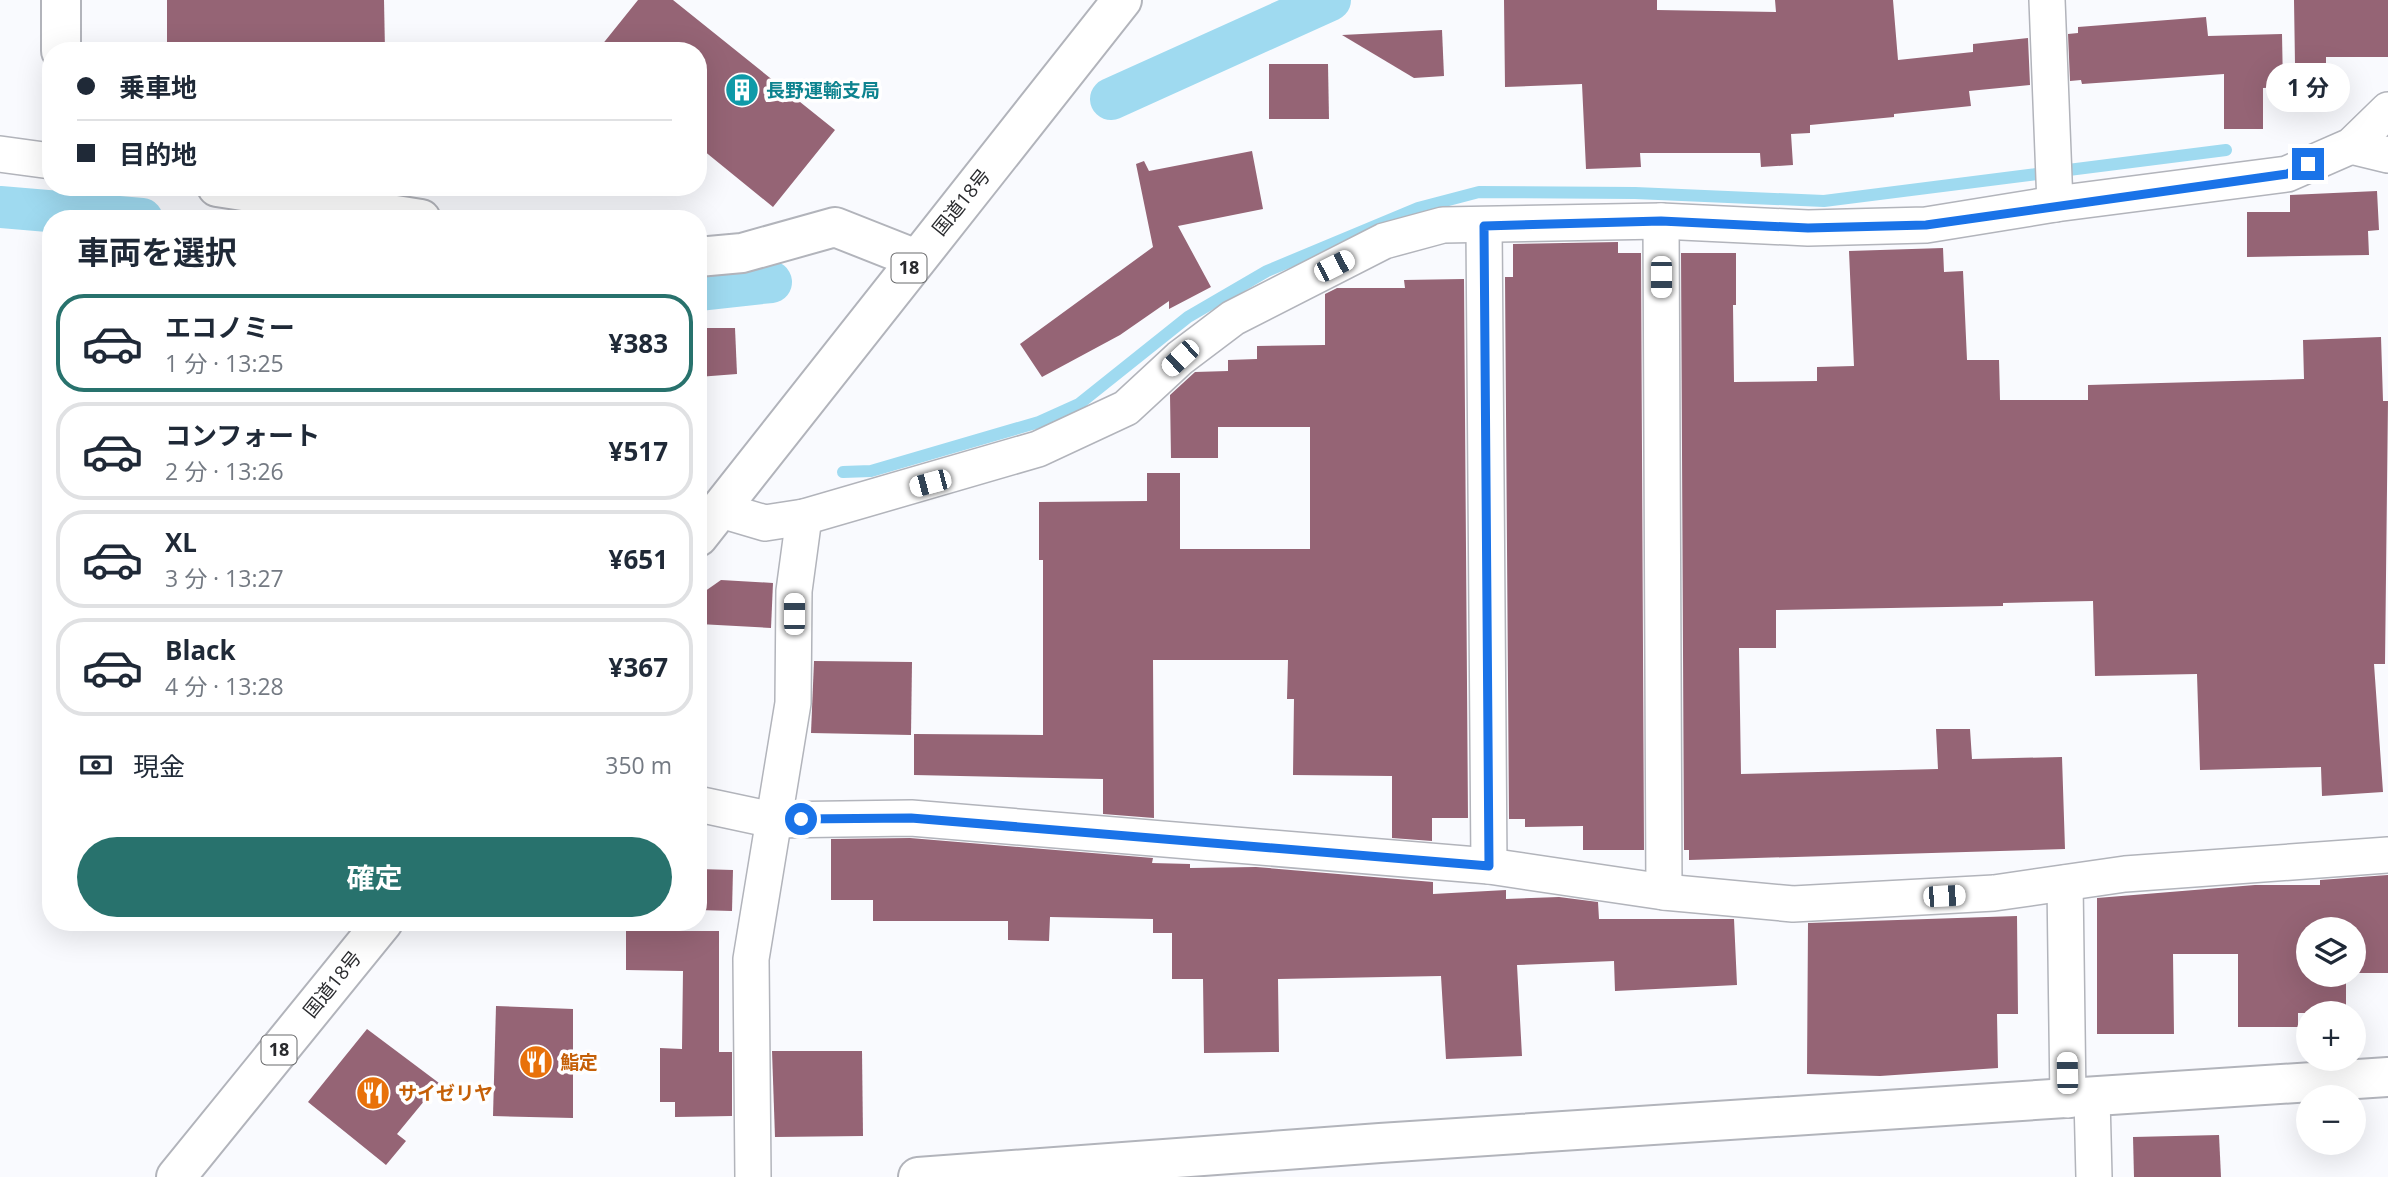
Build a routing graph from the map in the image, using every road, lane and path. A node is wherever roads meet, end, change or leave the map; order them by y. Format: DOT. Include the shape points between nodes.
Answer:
graph roads {
  1 [pos="61,0"];
  2 [pos="1122,0"];
  3 [pos="2047,0"];
  4 [pos="61,42"];
  5 [pos="2388,110"];
  6 [pos="2351,146"];
  7 [pos="0,154"];
  8 [pos="2388,155"];
  9 [pos="42,160"];
  10 [pos="2054,187"];
  11 [pos="274,196"];
  12 [pos="364,210"];
  13 [pos="1661,221"];
  14 [pos="1484,226"];
  15 [pos="707,256"];
  16 [pos="916,259"];
  17 [pos="804,517"];
  18 [pos="710,524"];
  19 [pos="707,806"];
  20 [pos="773,820"];
  21 [pos="2388,855"];
  22 [pos="1489,866"];
  23 [pos="2065,883"];
  24 [pos="1664,892"];
  25 [pos="376,931"];
  26 [pos="2388,1077"];
  27 [pos="2080,1099"];
  28 [pos="176,1177"];
  29 [pos="753,1177"];
  30 [pos="918,1177"];
  31 [pos="2094,1177"];
  1 -- 4 [label="main road"];
  2 -- 16 [label="main road, 国道18号 / 18"];
  3 -- 10 [label="street"];
  5 -- 6 [label="street"];
  6 -- 8 [label="street"];
  6 -- 10 [label="street" via="2287,174"];
  7 -- 9 [label="street"];
  10 -- 13 [label="street" via="1926,225 1808,228"];
  11 -- 12 [label="main road"];
  13 -- 14 [label="street"];
  13 -- 24 [label="street"];
  14 -- 17 [label="street" via="1443,225 1384,241 1233,318 1180,358 1126,408 1038,449"];
  14 -- 22 [label="street"];
  15 -- 16 [label="main road" via="742,253 835,227"];
  16 -- 18 [label="main road, 国道18号 / 18"];
  17 -- 18 [label="street"];
  17 -- 20 [label="street" via="794,591 793,704"];
  19 -- 20 [label="street"];
  20 -- 22 [label="street" via="911,818"];
  20 -- 29 [label="street" via="751,959"];
  21 -- 23 [label="street" via="2125,874"];
  22 -- 24 [label="street"];
  23 -- 24 [label="street" via="1994,893 1793,904"];
  23 -- 27 [label="street"];
  25 -- 28 [label="main road, 国道18号 / 18"];
  26 -- 27 [label="main road"];
  27 -- 30 [label="main road"];
  27 -- 31 [label="street"];
}
